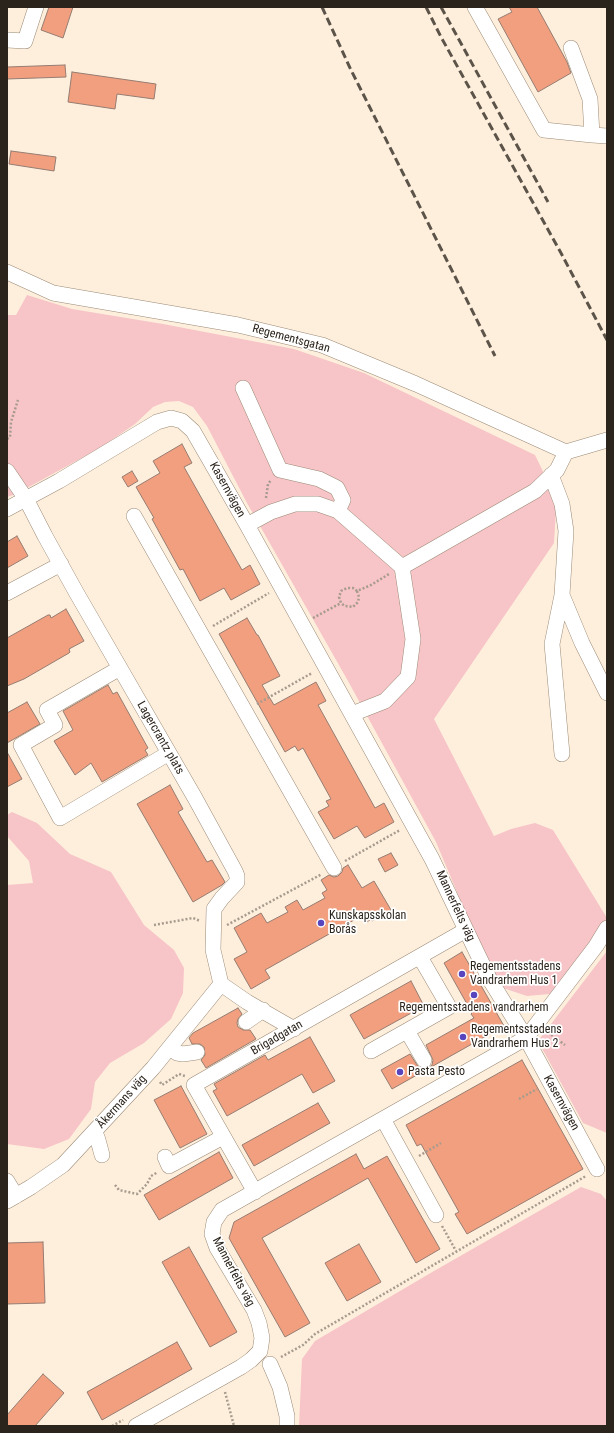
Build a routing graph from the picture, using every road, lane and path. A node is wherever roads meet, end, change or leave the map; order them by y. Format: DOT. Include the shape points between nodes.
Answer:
graph roads {
  1 [pos="36,7"];
  2 [pos="475,7"];
  3 [pos="7,40"];
  4 [pos="571,48"];
  5 [pos="592,136"];
  6 [pos="607,136"];
  7 [pos="7,272"];
  8 [pos="244,388"];
  9 [pos="18,400"];
  10 [pos="7,439"];
  11 [pos="607,440"];
  12 [pos="566,452"];
  13 [pos="7,471"];
  14 [pos="552,475"];
  15 [pos="268,484"];
  16 [pos="26,499"];
  17 [pos="265,499"];
  18 [pos="7,509"];
  19 [pos="338,511"];
  20 [pos="134,516"];
  21 [pos="247,525"];
  22 [pos="61,564"];
  23 [pos="398,569"];
  24 [pos="281,586"];
  25 [pos="357,591"];
  26 [pos="7,593"];
  27 [pos="562,595"];
  28 [pos="341,602"];
  29 [pos="302,624"];
  30 [pos="201,633"];
  31 [pos="325,665"];
  32 [pos="120,668"];
  33 [pos="607,693"];
  34 [pos="245,711"];
  35 [pos="352,714"];
  36 [pos="169,753"];
  37 [pos="562,754"];
  38 [pos="412,823"];
  39 [pos="334,868"];
  40 [pos="193,918"];
  41 [pos="154,926"];
  42 [pos="607,928"];
  43 [pos="466,930"];
  44 [pos="214,932"];
  45 [pos="420,957"];
  46 [pos="221,984"];
  47 [pos="263,1010"];
  48 [pos="246,1022"];
  49 [pos="537,1023"];
  50 [pos="294,1029"];
  51 [pos="407,1031"];
  52 [pos="526,1038"];
  53 [pos="565,1045"];
  54 [pos="170,1047"];
  55 [pos="371,1051"];
  56 [pos="197,1052"];
  57 [pos="424,1060"];
  58 [pos="534,1091"];
  59 [pos="519,1099"];
  60 [pos="383,1119"];
  61 [pos="95,1132"];
  62 [pos="223,1136"];
  63 [pos="441,1143"];
  64 [pos="427,1151"];
  65 [pos="102,1155"];
  66 [pos="165,1157"];
  67 [pos="597,1169"];
  68 [pos="7,1181"];
  69 [pos="147,1184"];
  70 [pos="115,1185"];
  71 [pos="255,1192"];
  72 [pos="11,1199"];
  73 [pos="436,1215"];
  74 [pos="456,1251"];
  75 [pos="270,1364"];
  76 [pos="222,1378"];
  77 [pos="131,1422"];
  78 [pos="112,1426"];
  79 [pos="234,1426"];
  80 [pos="287,1426"];
  1 -- 3 [label="street" via="25,41"];
  2 -- 5 [label="street" via="544,130"];
  4 -- 5 [label="street" via="590,99"];
  5 -- 6 [label="street"];
  7 -- 12 [label="street, Regementsgatan" via="53,293 238,325 322,345 416,384"];
  8 -- 19 [label="street" via="280,470 319,478 337,488 343,500"];
  9 -- 10 [label="path" via="11,422 10,437"];
  11 -- 12 [label="street"];
  12 -- 14 [label="street"];
  13 -- 16 [label="street, Lagercrantz plats"];
  14 -- 23 [label="street" via="535,491"];
  14 -- 27 [label="street" via="562,504 566,532"];
  15 -- 17 [label="path"];
  16 -- 18 [label="street, Kasernvägen"];
  16 -- 21 [label="street, Kasernvägen" via="157,422 171,418 182,421 193,431"];
  16 -- 22 [label="street, Lagercrantz plats"];
  19 -- 21 [label="street, Kasernvägen" via="318,504 294,504 271,512"];
  19 -- 23 [label="street, Kasernvägen"];
  20 -- 30 [label="street"];
  21 -- 24 [label="street, Mannerfelts väg"];
  22 -- 26 [label="street"];
  22 -- 32 [label="street, Lagercrantz plats"];
  23 -- 25 [label="path"];
  23 -- 35 [label="street" via="413,639 408,677 385,701"];
  24 -- 29 [label="street, Mannerfelts väg"];
  24 -- 30 [label="path"];
  25 -- 28 [label="path" via="353,588 341,591"];
  25 -- 28 [label="path" via="360,597 353,607 345,606"];
  27 -- 33 [label="street"];
  27 -- 37 [label="street" via="552,644"];
  28 -- 29 [label="path"];
  29 -- 31 [label="street, Mannerfelts väg"];
  30 -- 34 [label="street"];
  31 -- 34 [label="path"];
  31 -- 35 [label="street, Mannerfelts väg"];
  32 -- 36 [label="street, Lagercrantz plats"];
  32 -- 36 [label="street" via="47,710 55,725 21,745 60,818"];
  34 -- 39 [label="street"];
  35 -- 38 [label="street, Mannerfelts väg"];
  36 -- 44 [label="street, Lagercrantz plats" via="237,876 234,886 214,909"];
  38 -- 39 [label="path"];
  38 -- 43 [label="street, Mannerfelts väg"];
  39 -- 44 [label="path"];
  40 -- 41 [label="path"];
  42 -- 49 [label="street"];
  43 -- 45 [label="street, Brigadgatan"];
  43 -- 52 [label="street, Mannerfelts väg" via="490,980"];
  44 -- 46 [label="street, Lagercrantz plats" via="213,950"];
  45 -- 50 [label="street, Brigadgatan"];
  45 -- 51 [label="street" via="449,1007"];
  46 -- 47 [label="street"];
  46 -- 54 [label="street, Åkermans väg"];
  47 -- 48 [label="street"];
  47 -- 50 [label="street"];
  49 -- 52 [label="street"];
  49 -- 53 [label="path"];
  50 -- 62 [label="street, Brigadgatan" via="194,1085"];
  51 -- 55 [label="street"];
  51 -- 57 [label="street"];
  52 -- 60 [label="street, Mannerfelts väg"];
  52 -- 67 [label="street, Kasernvägen"];
  54 -- 56 [label="street" via="177,1053"];
  54 -- 61 [label="street, Åkermans väg"];
  58 -- 59 [label="path"];
  60 -- 71 [label="street, Mannerfelts väg"];
  60 -- 73 [label="street"];
  61 -- 65 [label="street"];
  61 -- 72 [label="street, Åkermans väg" via="63,1165"];
  62 -- 66 [label="street" via="169,1166"];
  62 -- 71 [label="street, Brigadgatan"];
  63 -- 64 [label="path"];
  67 -- 74 [label="path"];
  68 -- 72 [label="street"];
  69 -- 70 [label="path" via="137,1194 119,1190"];
  71 -- 76 [label="street, Mannerfelts väg" via="222,1210 212,1228 217,1248 254,1310 262,1338 260,1351 251,1360"];
  73 -- 74 [label="path"];
  74 -- 75 [label="path" via="315,1334 303,1345"];
  75 -- 80 [label="street" via="280,1387"];
  76 -- 77 [label="street, Mannerfelts väg"];
  76 -- 79 [label="path"];
  77 -- 78 [label="path"];
}
